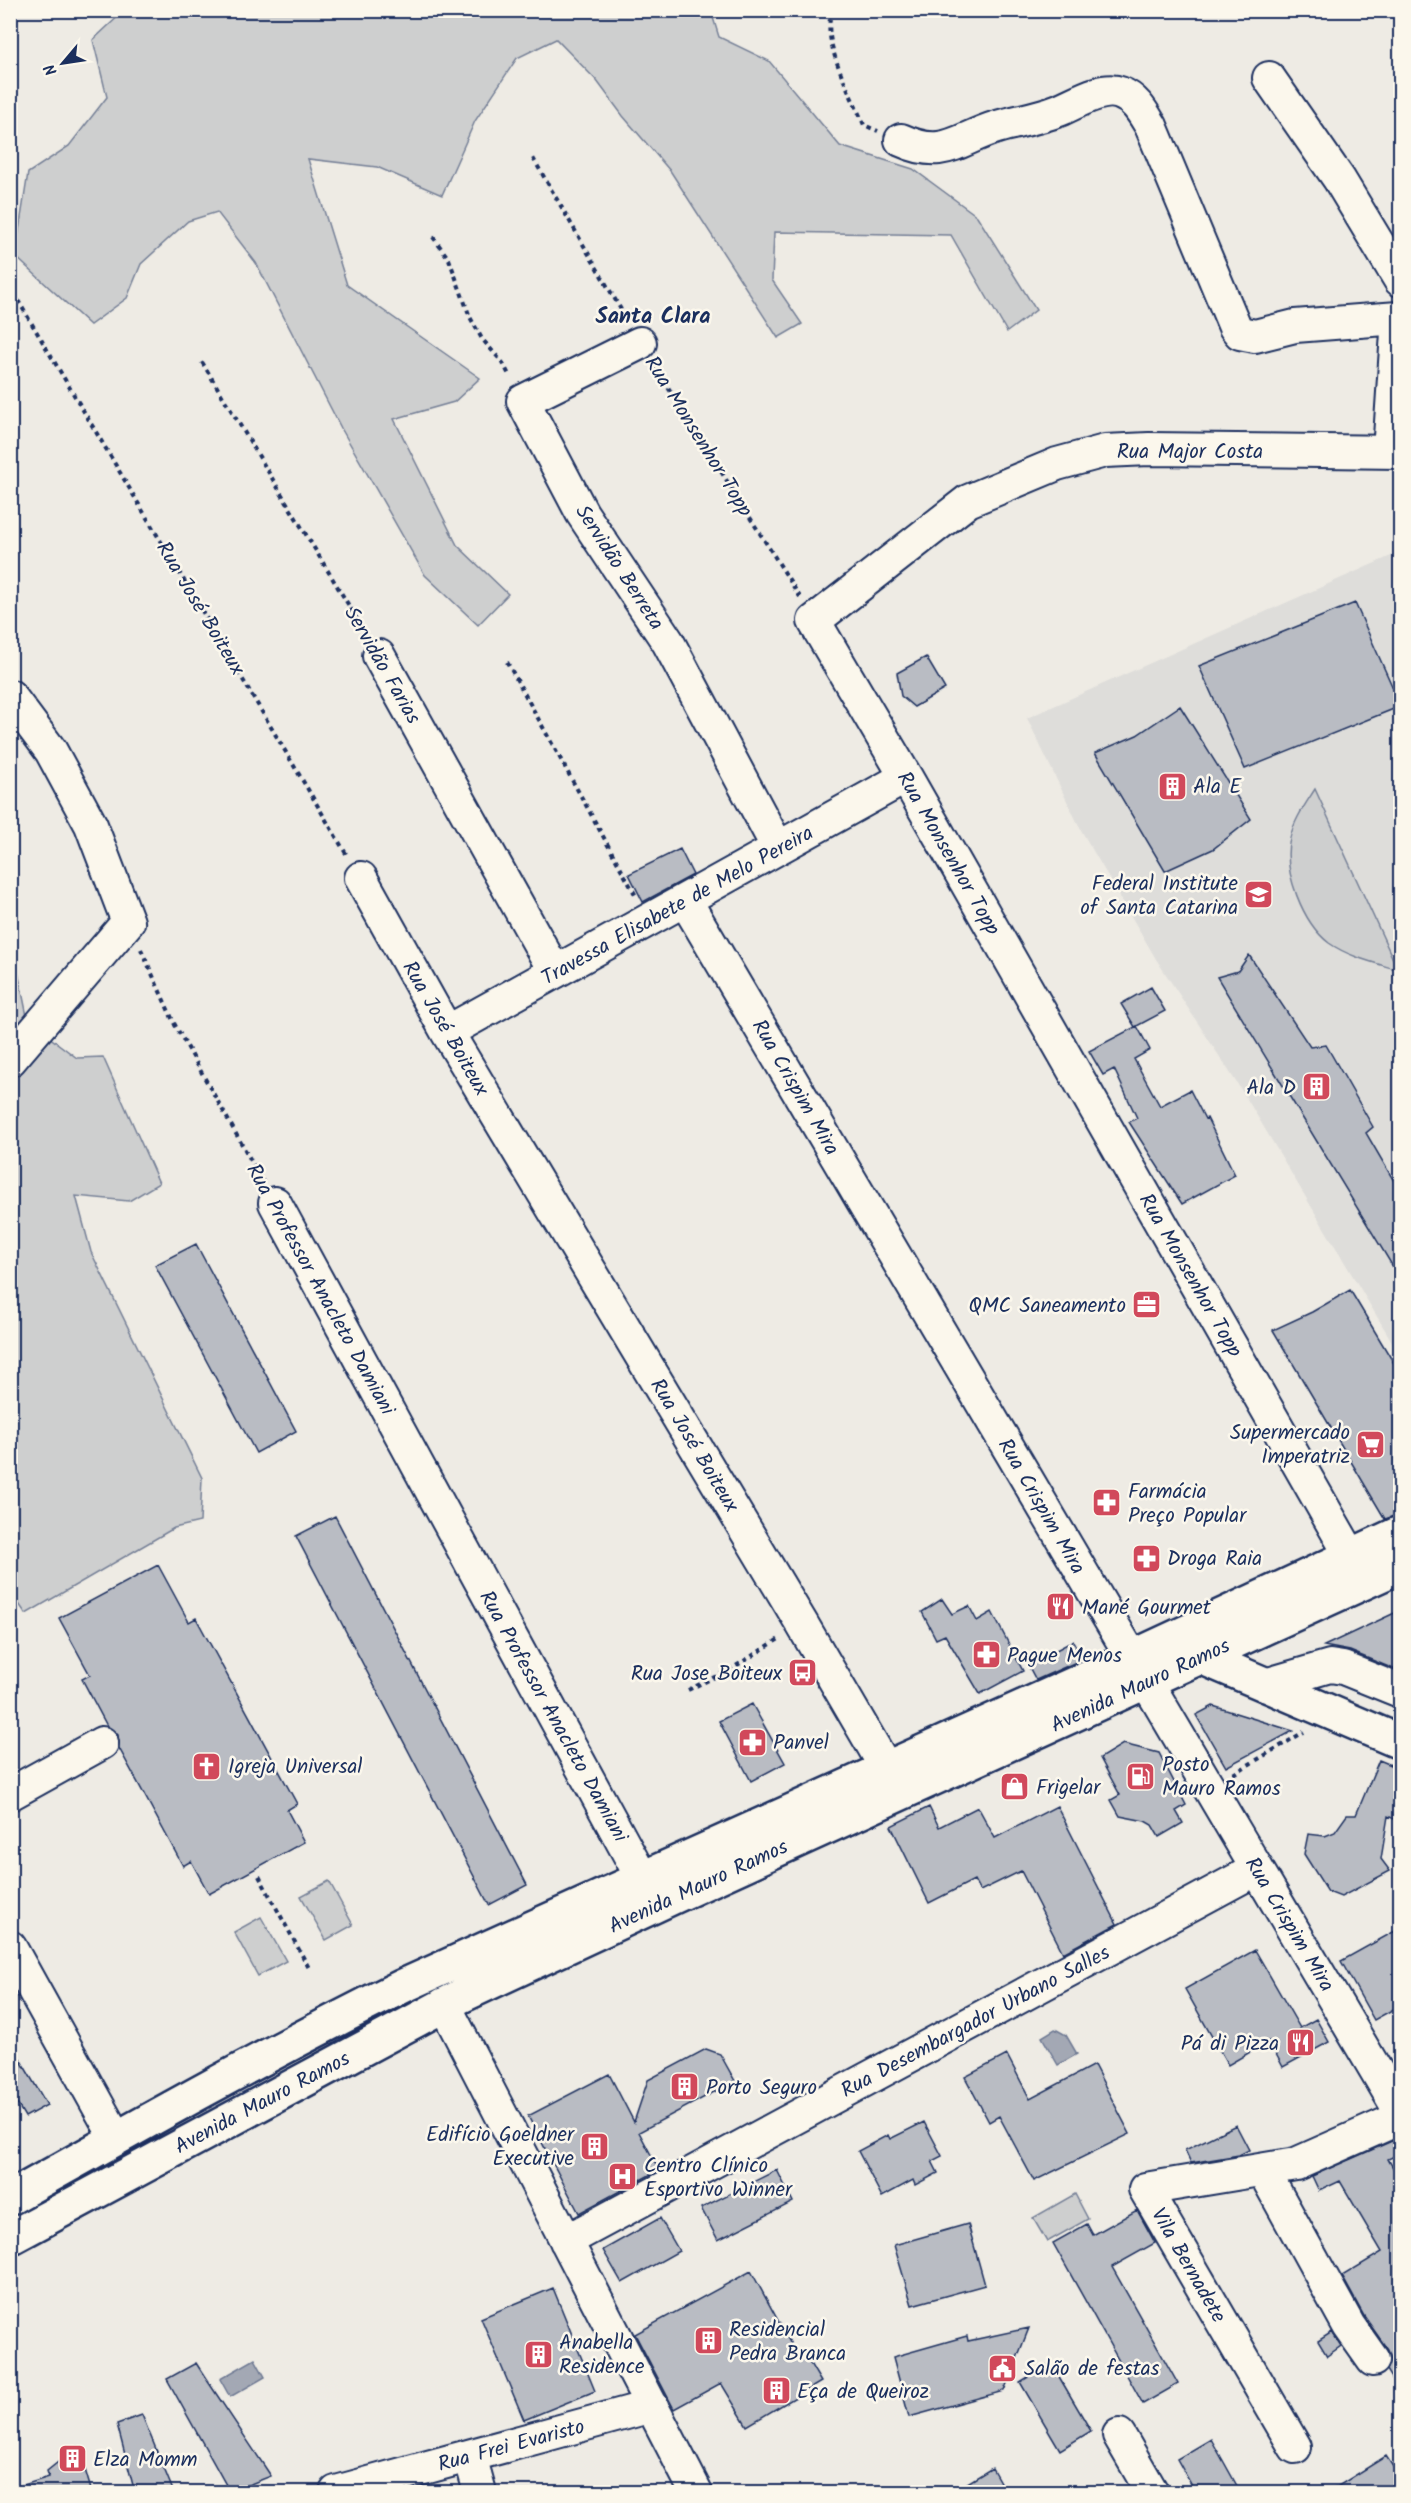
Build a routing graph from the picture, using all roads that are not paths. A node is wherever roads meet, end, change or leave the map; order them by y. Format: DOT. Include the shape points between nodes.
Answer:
graph roads {
  1 [pos="1269,78"];
  2 [pos="901,140"];
  3 [pos="1401,280"];
  4 [pos="1399,318"];
  5 [pos="640,343"];
  6 [pos="1395,452"];
  7 [pos="814,621"];
  8 [pos="379,656"];
  9 [pos="10,696"];
  10 [pos="906,777"];
  11 [pos="778,848"];
  12 [pos="361,878"];
  13 [pos="685,900"];
  14 [pos="555,972"];
  15 [pos="447,1032"];
  16 [pos="10,1060"];
  17 [pos="275,1203"];
  18 [pos="1401,1533"];
  19 [pos="1352,1556"];
  20 [pos="1401,1566"];
  21 [pos="1204,1624"];
  22 [pos="1201,1658"];
  23 [pos="1139,1670"];
  24 [pos="1265,1685"];
  25 [pos="1401,1691"];
  26 [pos="1401,1742"];
  27 [pos="102,1743"];
  28 [pos="886,1768"];
  29 [pos="10,1794"];
  30 [pos="1257,1869"];
  31 [pos="642,1878"];
  32 [pos="10,1947"];
  33 [pos="428,1975"];
  34 [pos="444,2004"];
  35 [pos="1401,2111"];
  36 [pos="1401,2118"];
  37 [pos="116,2138"];
  38 [pos="1263,2170"];
  39 [pos="10,2198"];
  40 [pos="10,2238"];
  41 [pos="566,2241"];
  42 [pos="1373,2360"];
  43 [pos="652,2406"];
  44 [pos="1119,2435"];
  45 [pos="1295,2447"];
  46 [pos="471,2456"];
  47 [pos="336,2493"];
  48 [pos="480,2493"];
  49 [pos="696,2493"];
  50 [pos="1152,2493"];
  1 -- 3 [label="street" via="1339,179"];
  2 -- 4 [label="street" via="918,148 954,146 986,131 1027,122 1102,93 1122,93 1137,103 1151,126 1234,327 1240,333 1255,336 1295,326"];
  4 -- 6 [label="street"];
  5 -- 11 [label="street, Servidão Berreta" via="523,401 582,513 668,642"];
  6 -- 7 [label="street, Rua Major Costa" via="1149,449 1105,451 1057,464 968,501"];
  7 -- 10 [label="street, Rua Monsenhor Topp"];
  8 -- 14 [label="street, Servidão Farias"];
  9 -- 16 [label="street" via="51,751 91,825 128,922"];
  10 -- 11 [label="street, Travessa Elisabete de Melo Pereira"];
  10 -- 19 [label="street, Rua Monsenhor Topp"];
  11 -- 13 [label="street, Travessa Elisabete de Melo Pereira"];
  12 -- 15 [label="street, Rua José Boiteux"];
  13 -- 14 [label="street, Travessa Elisabete de Melo Pereira"];
  13 -- 23 [label="street, Rua Crispim Mira"];
  14 -- 15 [label="street, Travessa Elisabete de Melo Pereira"];
  15 -- 28 [label="street, Rua José Boiteux"];
  17 -- 31 [label="street, Rua Professor Anacleto Damiani"];
  18 -- 19 [label="main road, Avenida Mauro Ramos"];
  19 -- 21 [label="main road, Avenida Mauro Ramos"];
  20 -- 22 [label="main road, Avenida Mauro Ramos"];
  21 -- 22 [label="main road" via="1195,1643"];
  21 -- 23 [label="main road, Avenida Mauro Ramos"];
  22 -- 23 [label="main road, Avenida Mauro Ramos"];
  22 -- 24 [label="main road"];
  23 -- 28 [label="main road, Avenida Mauro Ramos"];
  23 -- 30 [label="street, Rua Crispim Mira"];
  23 -- 34 [label="main road, Avenida Mauro Ramos"];
  24 -- 25 [label="street" via="1330,1666"];
  24 -- 26 [label="main road"];
  27 -- 29 [label="street"];
  28 -- 31 [label="main road, Avenida Mauro Ramos"];
  30 -- 35 [label="street, Rua Crispim Mira"];
  30 -- 41 [label="street, Rua Desembargador Urbano Salles"];
  31 -- 33 [label="main road, Avenida Mauro Ramos"];
  32 -- 37 [label="street"];
  33 -- 34 [label="main road"];
  33 -- 37 [label="main road, Avenida Mauro Ramos" via="339,2018"];
  34 -- 40 [label="main road, Avenida Mauro Ramos"];
  34 -- 41 [label="street"];
  36 -- 38 [label="street, Vila Bernadete" via="1296,2164"];
  37 -- 39 [label="main road, Avenida Mauro Ramos"];
  38 -- 42 [label="street" via="1349,2326"];
  38 -- 45 [label="street, Vila Bernadete" via="1145,2189"];
  41 -- 43 [label="street"];
  43 -- 46 [label="street, Rua Frei Evaristo"];
  43 -- 49 [label="street"];
  44 -- 50 [label="street"];
  46 -- 47 [label="street, Rua Frei Evaristo"];
  46 -- 48 [label="street"];
}
